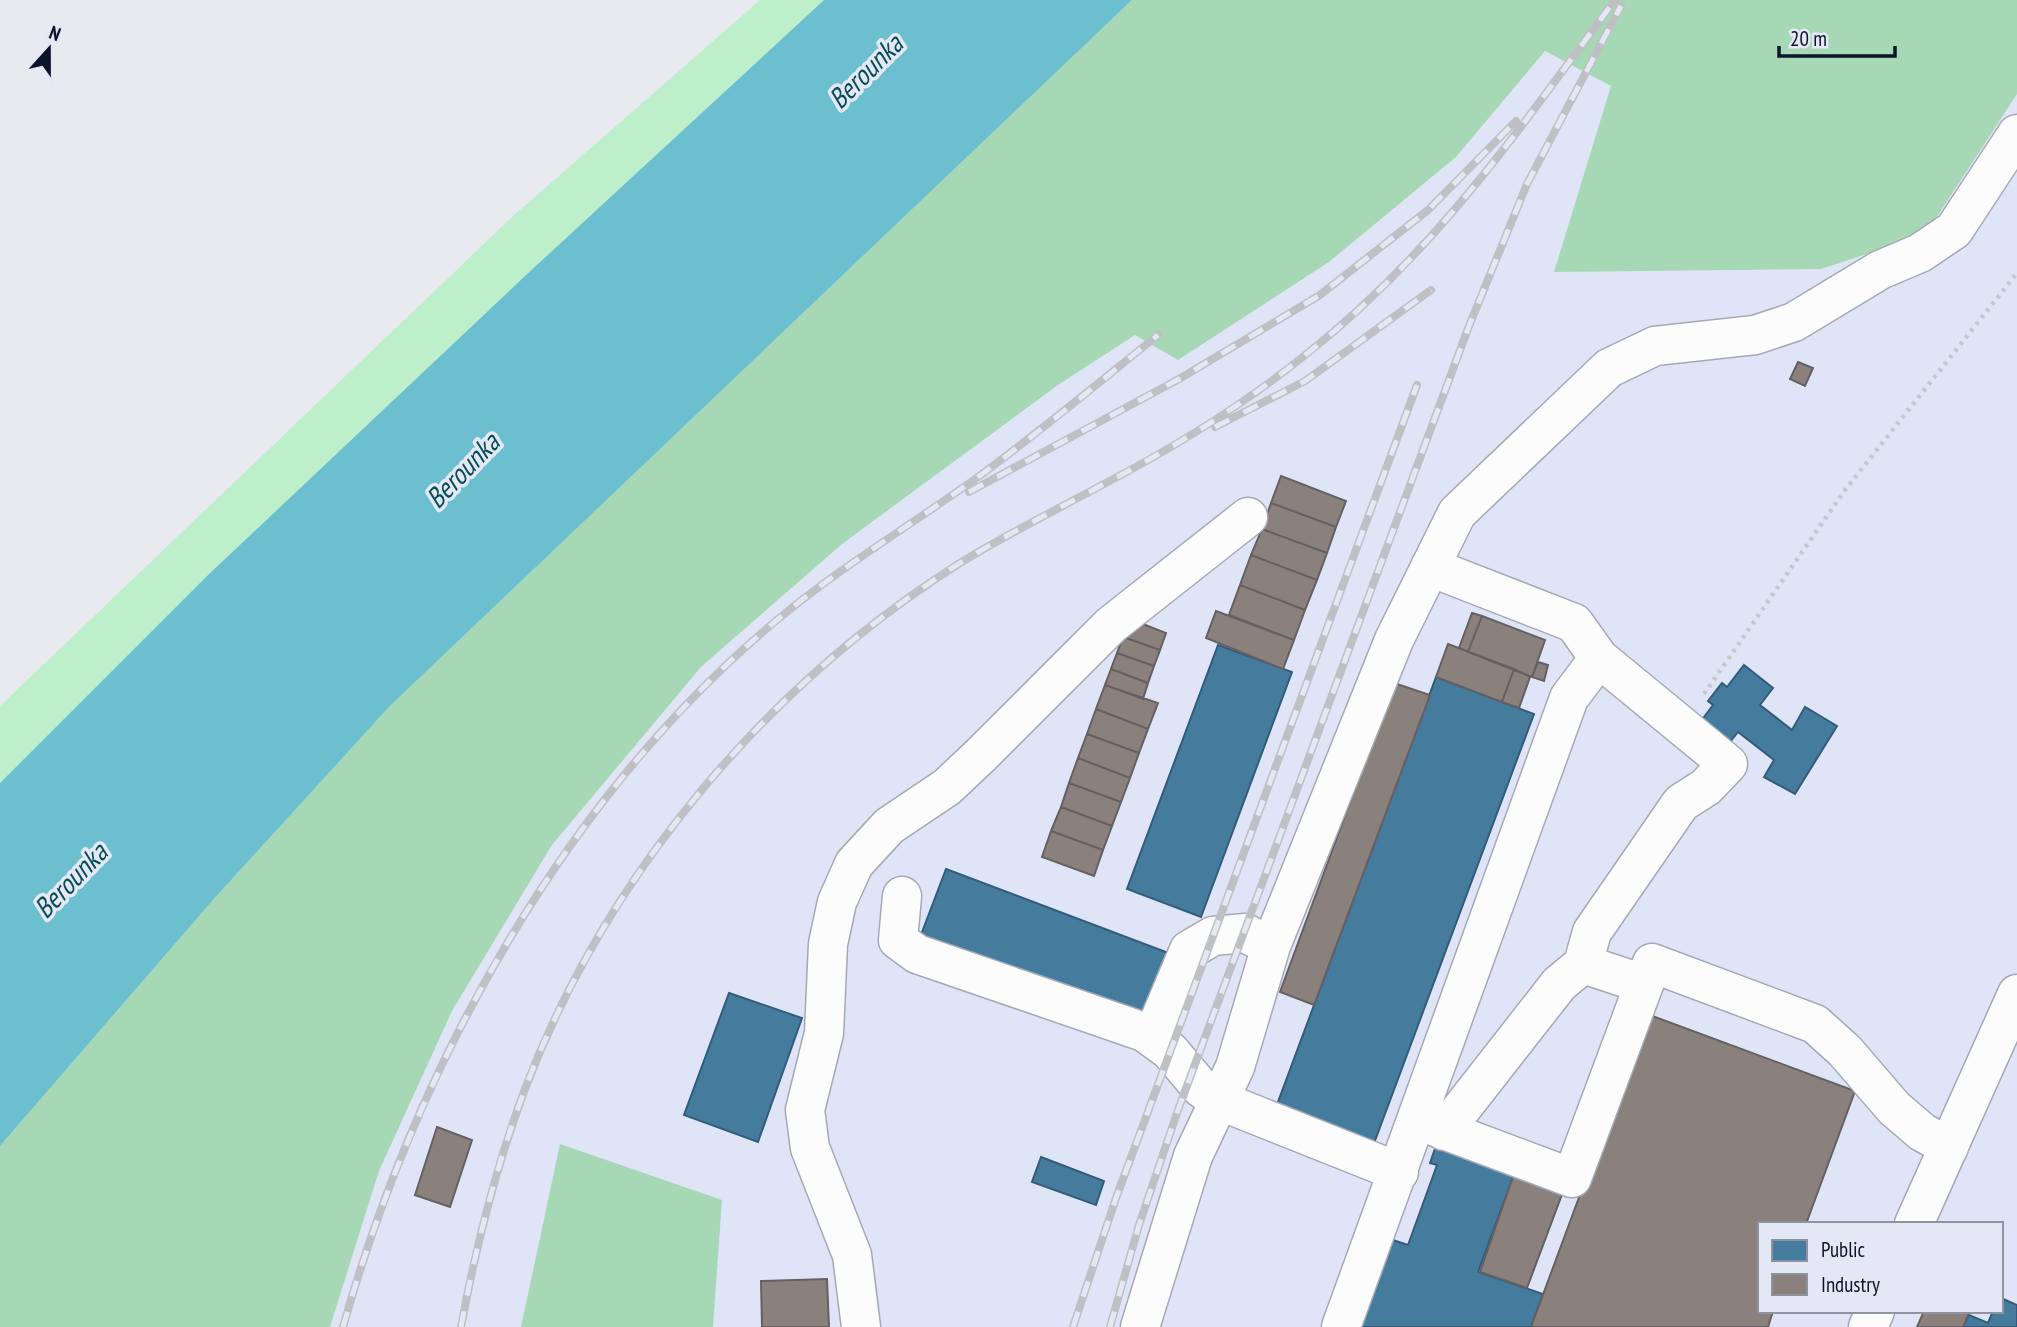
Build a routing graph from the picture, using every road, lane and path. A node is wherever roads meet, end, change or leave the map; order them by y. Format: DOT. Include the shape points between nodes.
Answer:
graph roads {
  1 [pos="2017,134"];
  2 [pos="2017,272"];
  3 [pos="1248,517"];
  4 [pos="1430,567"];
  5 [pos="1599,658"];
  6 [pos="1683,727"];
  7 [pos="902,896"];
  8 [pos="1271,946"];
  9 [pos="1583,964"];
  10 [pos="1644,984"];
  11 [pos="2017,994"];
  12 [pos="1152,1038"];
  13 [pos="1219,1100"];
  14 [pos="1431,1125"];
  15 [pos="1949,1147"];
  16 [pos="1399,1172"];
  17 [pos="1915,1222"];
  18 [pos="861,1327"];
  19 [pos="1140,1327"];
  20 [pos="1340,1327"];
  1 -- 4 [label="lane" via="1954,230 1920,253 1880,270 1794,322 1755,335 1655,346 1609,368 1457,513"];
  2 -- 6 [label="path" via="1845,490"];
  3 -- 18 [label="lane" via="1111,625 947,787 889,826 854,864 837,902 828,944 824,1033 805,1110 810,1148 852,1255"];
  4 -- 5 [label="lane" via="1574,624"];
  4 -- 8 [label="lane" via="1394,640"];
  5 -- 6 [label="lane"];
  5 -- 14 [label="lane" via="1569,698 1442,1041"];
  6 -- 9 [label="lane" via="1727,764 1706,787 1681,803 1591,932"];
  7 -- 12 [label="lane" via="898,940 917,954"];
  8 -- 12 [label="lane" via="1245,933 1213,936 1189,950"];
  8 -- 13 [label="lane" via="1235,1067"];
  9 -- 10 [label="lane"];
  9 -- 14 [label="lane" via="1559,984"];
  10 -- 14 [label="lane" via="1572,1178"];
  10 -- 15 [label="lane" via="1652,963 1815,1024 1894,1108"];
  11 -- 15 [label="lane"];
  12 -- 13 [label="lane"];
  13 -- 16 [label="lane"];
  13 -- 19 [label="lane" via="1192,1156"];
  14 -- 16 [label="lane"];
  15 -- 17 [label="lane"];
  16 -- 20 [label="lane"];
}
